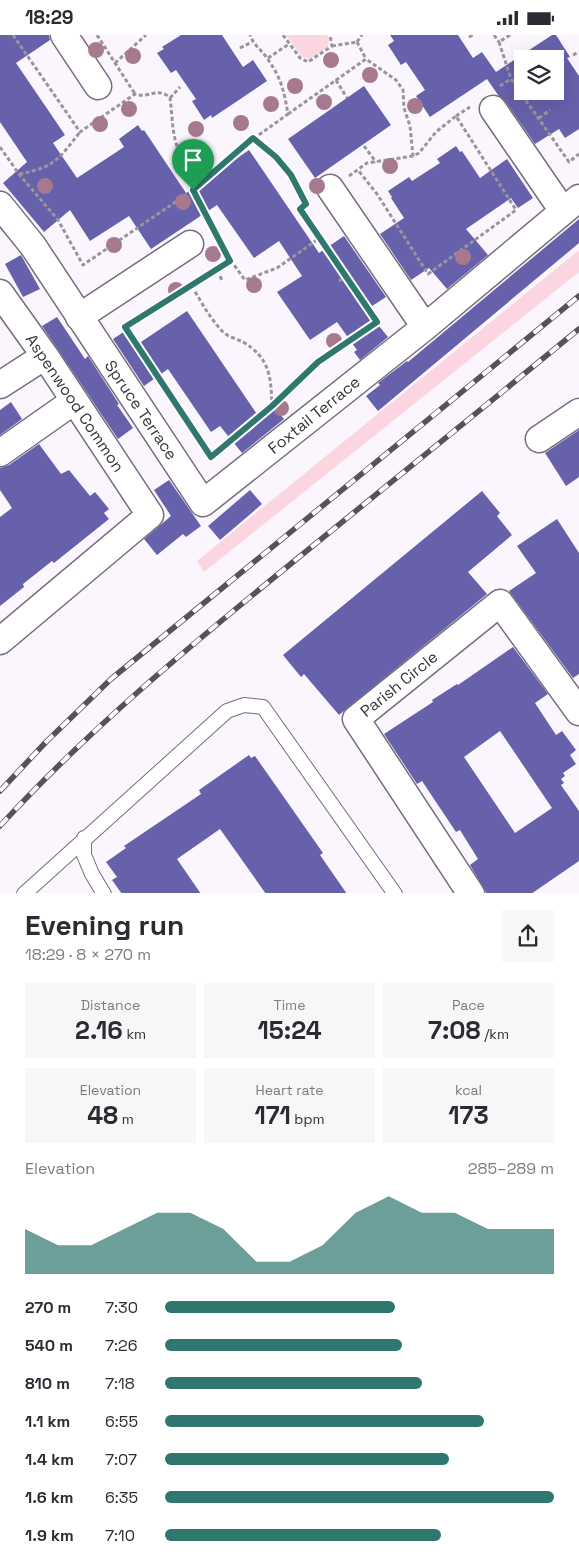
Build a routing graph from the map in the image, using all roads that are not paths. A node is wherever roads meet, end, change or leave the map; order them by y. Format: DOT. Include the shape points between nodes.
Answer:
graph roads {
  1 [pos="64,35"];
  2 [pos="98,86"];
  3 [pos="493,109"];
  4 [pos="330,189"];
  5 [pos="571,204"];
  6 [pos="0,205"];
  7 [pos="190,244"];
  8 [pos="0,293"];
  9 [pos="79,317"];
  10 [pos="425,327"];
  11 [pos="44,356"];
  12 [pos="0,385"];
  13 [pos="74,401"];
  14 [pos="579,412"];
  15 [pos="539,439"];
  16 [pos="0,453"];
  17 [pos="204,503"];
  18 [pos="0,641"];
  19 [pos="579,712"];
  20 [pos="84,838"];
  21 [pos="24,893"];
  22 [pos="104,893"];
  23 [pos="395,893"];
  24 [pos="471,893"];
  1 -- 2 [label="street"];
  3 -- 5 [label="street, Foxtail Terrace"];
  4 -- 10 [label="street"];
  5 -- 10 [label="street, Foxtail Terrace"];
  6 -- 9 [label="street, Spruce Terrace" via="33,246"];
  7 -- 9 [label="street"];
  8 -- 11 [label="street, Aspenwood Common"];
  9 -- 17 [label="street, Spruce Terrace"];
  10 -- 17 [label="street, Foxtail Terrace"];
  11 -- 12 [label="street"];
  11 -- 13 [label="street, Aspenwood Common"];
  13 -- 16 [label="street"];
  13 -- 18 [label="street, Aspenwood Common" via="150,515"];
  14 -- 15 [label="street"];
  19 -- 24 [label="street, Parish Circle" via="500,603 356,719"];
  20 -- 21 [label="lane"];
  20 -- 22 [label="lane" via="84,855"];
  20 -- 23 [label="lane" via="227,711 244,705 263,707"];
}
